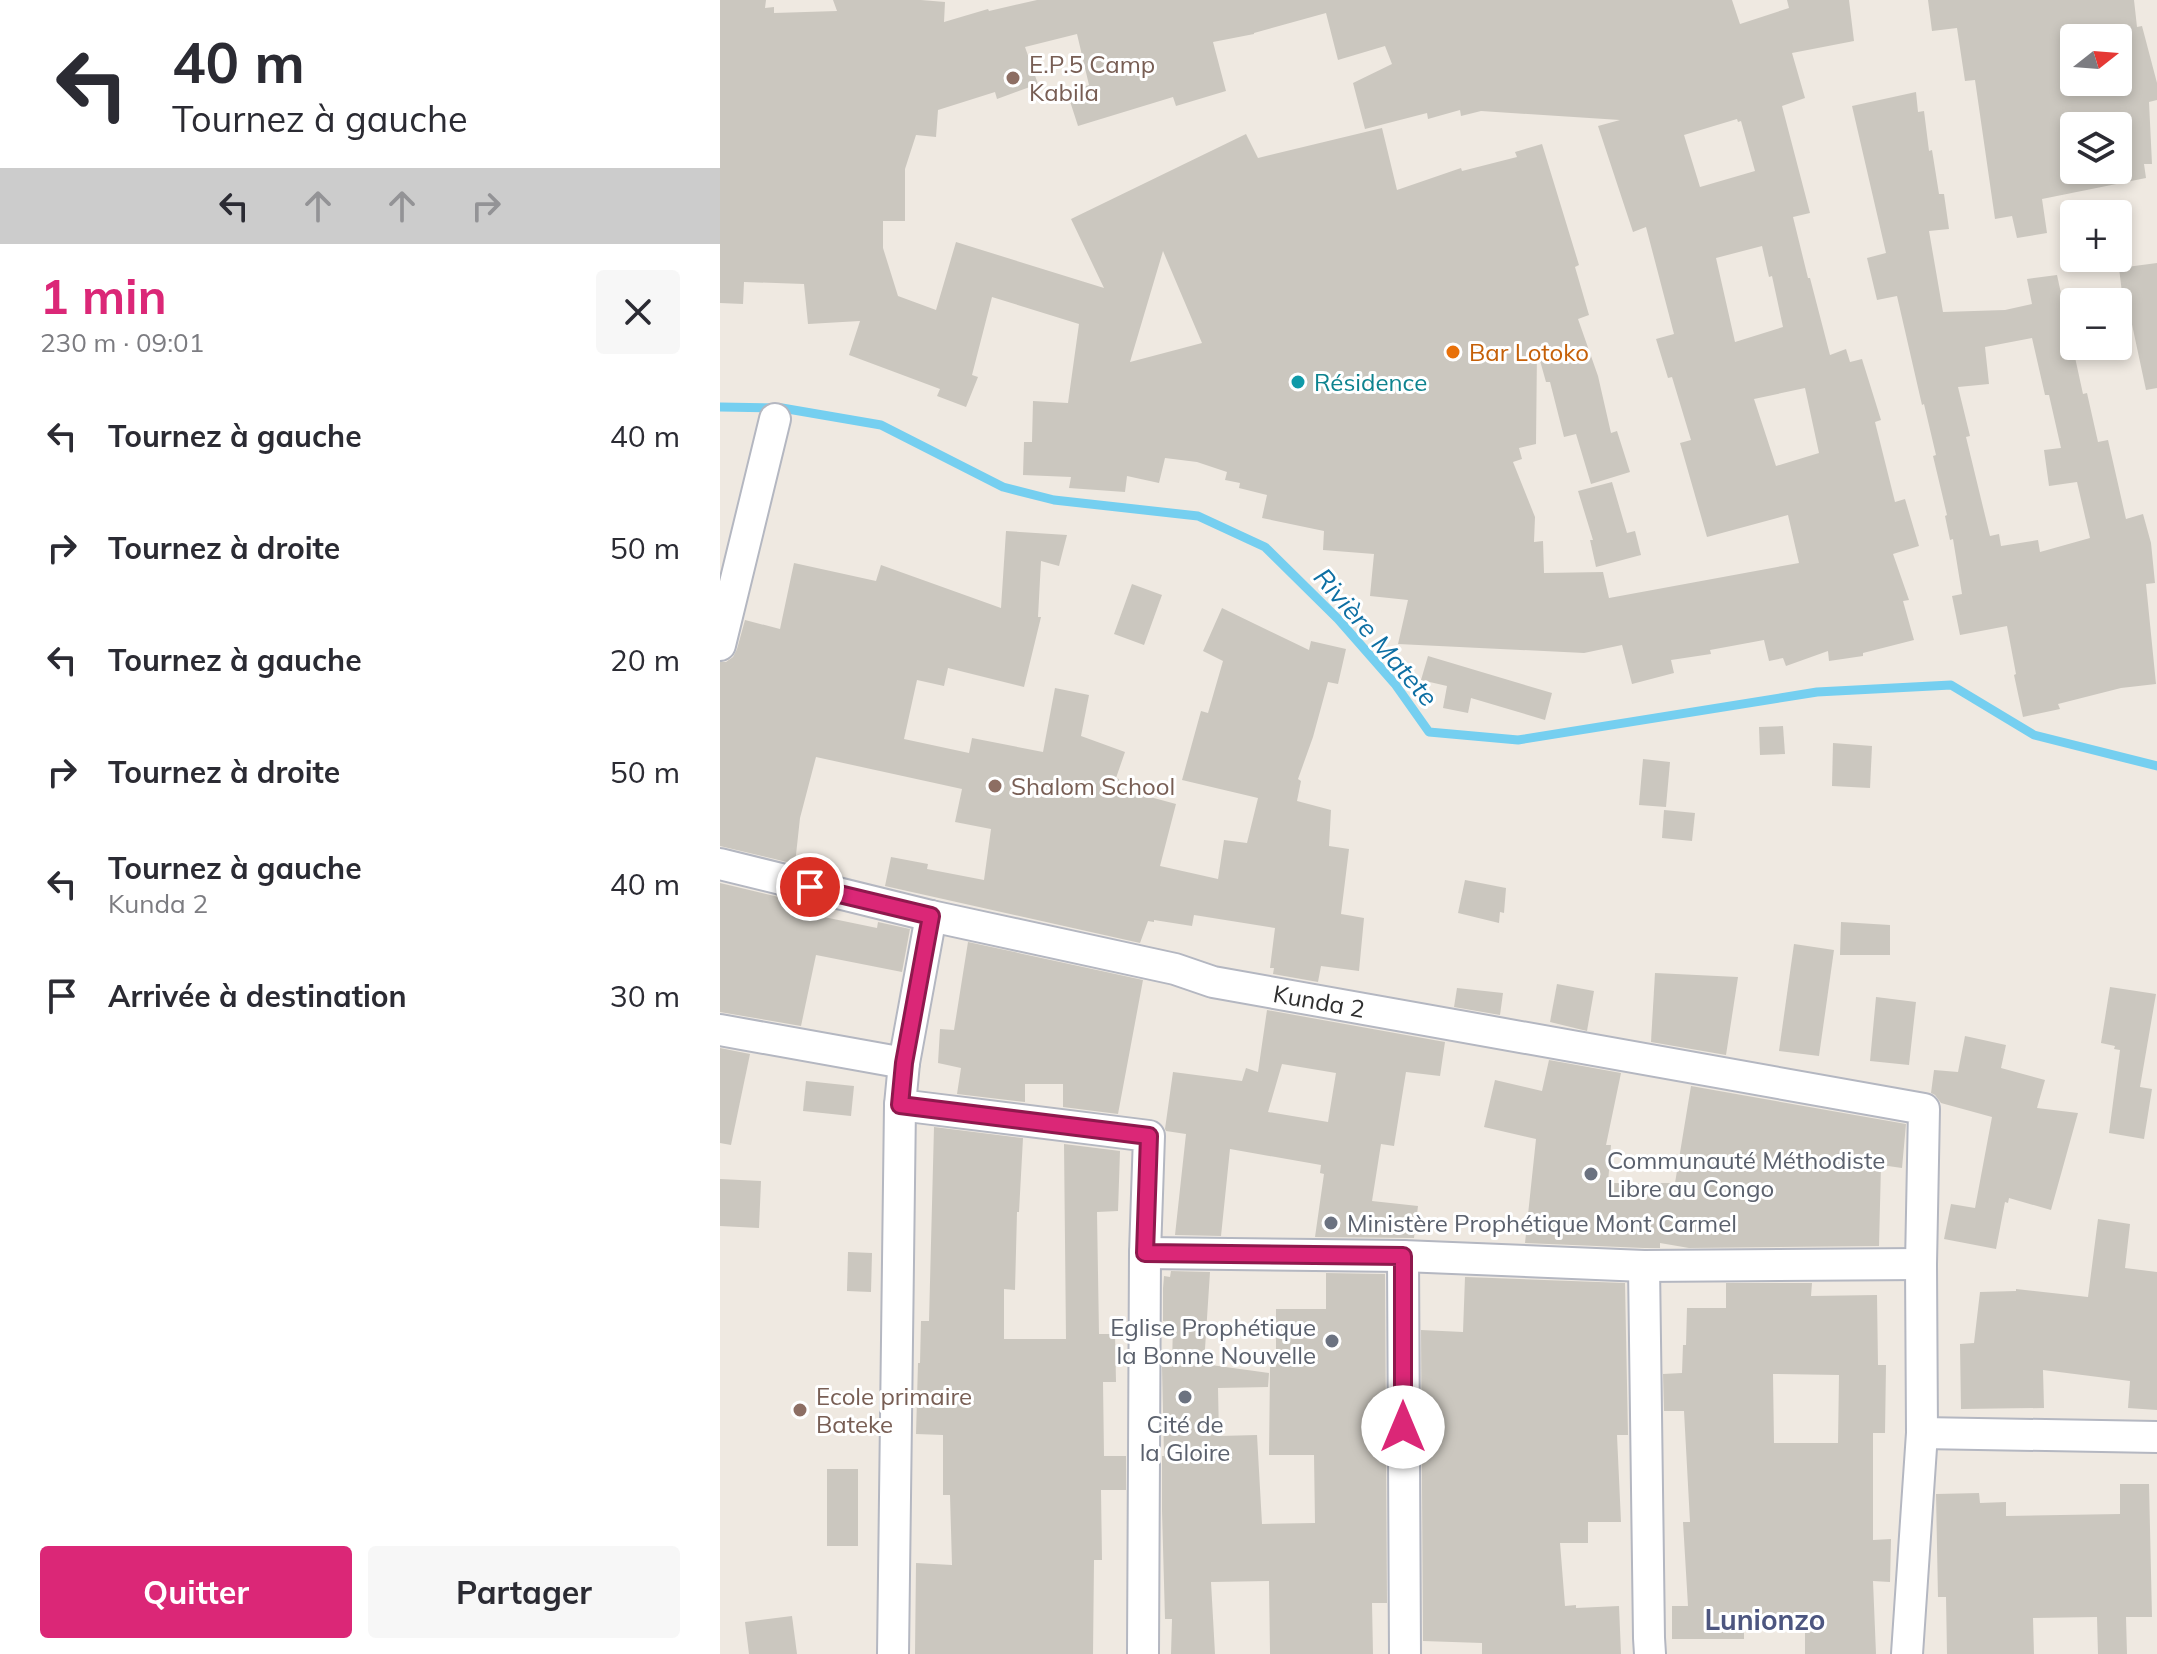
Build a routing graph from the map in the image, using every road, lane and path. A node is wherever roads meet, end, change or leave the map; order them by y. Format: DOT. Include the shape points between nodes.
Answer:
graph roads {
  1 [pos="775,419"];
  2 [pos="720,645"];
  3 [pos="720,864"];
  4 [pos="931,916"];
  5 [pos="720,1030"];
  6 [pos="904,1063"];
  7 [pos="900,1105"];
  8 [pos="1145,1253"];
  9 [pos="1403,1256"];
  10 [pos="1921,1264"];
  11 [pos="1644,1266"];
  12 [pos="1922,1433"];
  13 [pos="2157,1437"];
  14 [pos="893,1654"];
  15 [pos="1143,1654"];
  16 [pos="1405,1654"];
  17 [pos="1650,1654"];
  18 [pos="1907,1654"];
  1 -- 2 [label="street"];
  3 -- 4 [label="street, Kunda 2"];
  4 -- 6 [label="street"];
  4 -- 10 [label="street, Kunda 2" via="1213,982 1924,1109"];
  5 -- 6 [label="street"];
  6 -- 7 [label="street"];
  7 -- 8 [label="street" via="1149,1136"];
  7 -- 14 [label="street"];
  8 -- 9 [label="street"];
  8 -- 15 [label="street"];
  9 -- 11 [label="street"];
  9 -- 16 [label="street"];
  10 -- 11 [label="street"];
  10 -- 12 [label="street"];
  11 -- 17 [label="street"];
  12 -- 13 [label="street"];
  12 -- 18 [label="street"];
}
